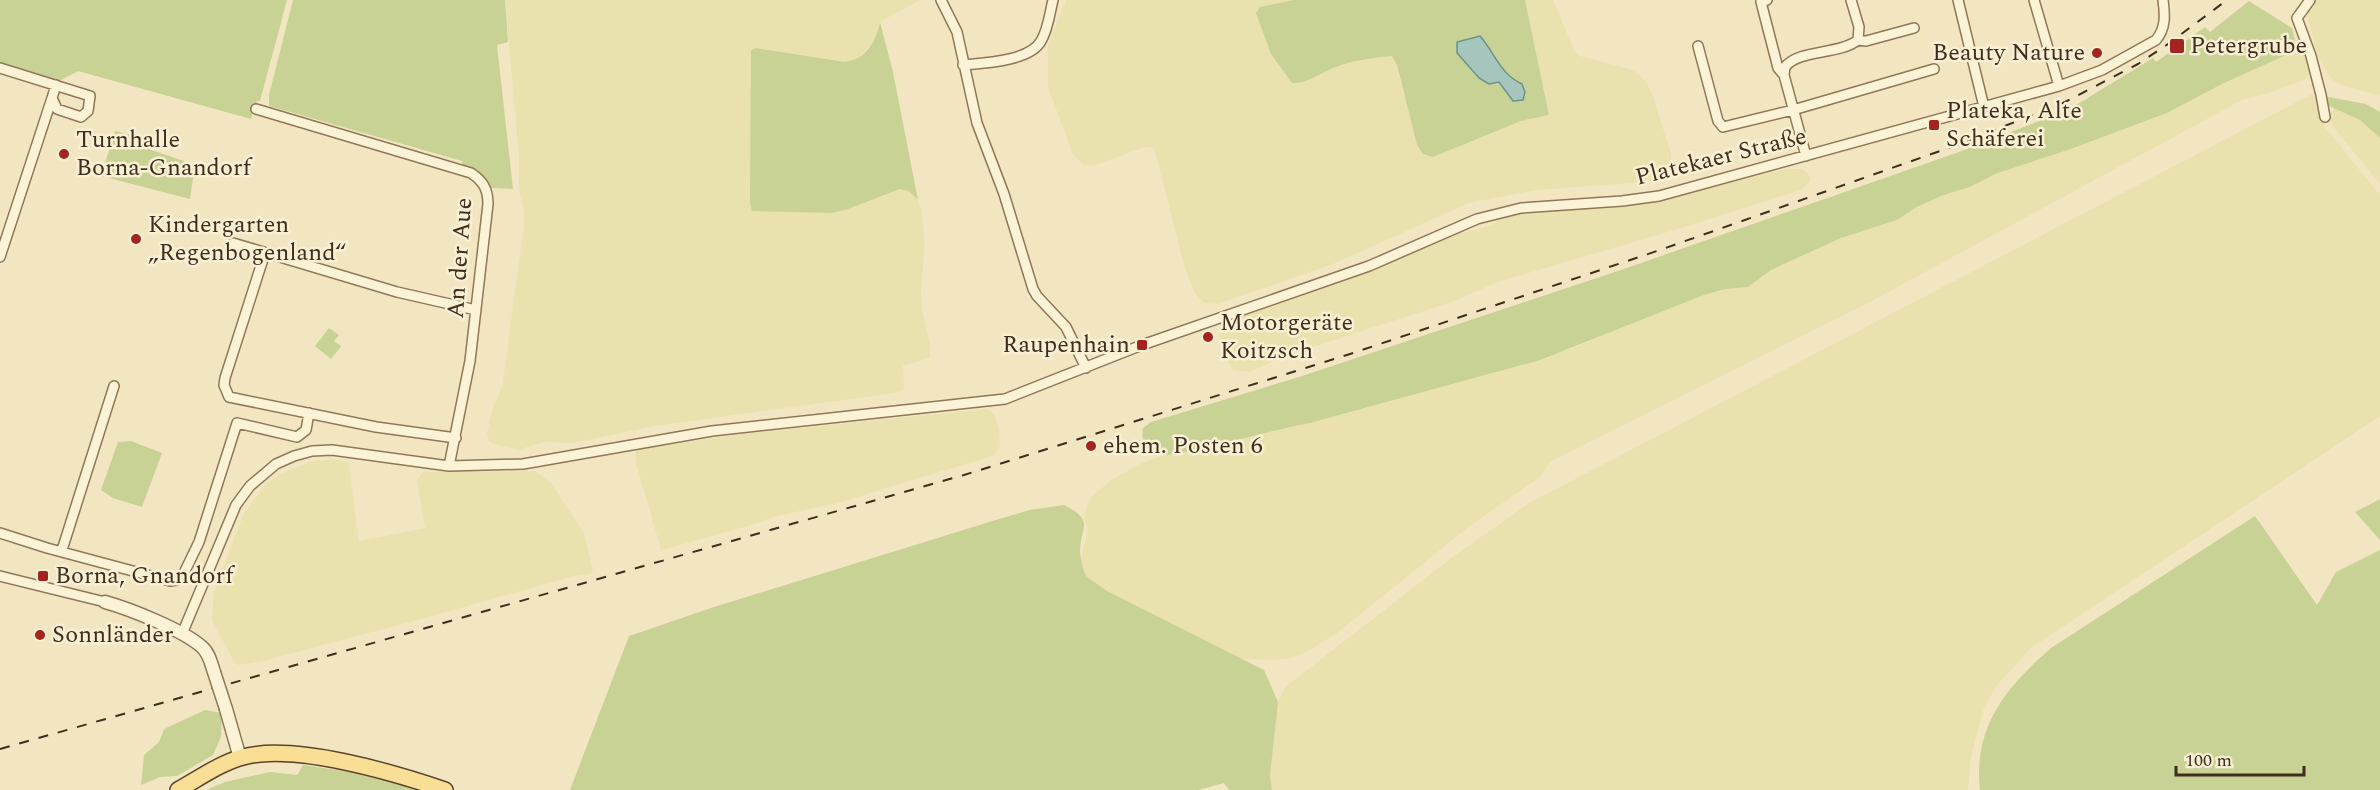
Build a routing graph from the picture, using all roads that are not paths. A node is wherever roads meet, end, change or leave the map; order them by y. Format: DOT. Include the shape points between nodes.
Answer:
graph roads {
  1 [pos="940,0"];
  2 [pos="1053,0"];
  3 [pos="1767,0"];
  4 [pos="1851,0"];
  5 [pos="1958,0"];
  6 [pos="2034,0"];
  7 [pos="2163,0"];
  8 [pos="2310,0"];
  9 [pos="1914,28"];
  10 [pos="1858,40"];
  11 [pos="1698,46"];
  12 [pos="963,65"];
  13 [pos="0,68"];
  14 [pos="1934,69"];
  15 [pos="1784,75"];
  16 [pos="56,85"];
  17 [pos="2059,86"];
  18 [pos="52,98"];
  19 [pos="1984,107"];
  20 [pos="256,110"];
  21 [pos="1793,110"];
  22 [pos="2325,117"];
  23 [pos="1806,156"];
  24 [pos="233,243"];
  25 [pos="265,253"];
  26 [pos="0,257"];
  27 [pos="477,310"];
  28 [pos="1086,368"];
  29 [pos="114,386"];
  30 [pos="309,413"];
  31 [pos="456,438"];
  32 [pos="449,466"];
  33 [pos="0,532"];
  34 [pos="62,550"];
  35 [pos="0,576"];
  36 [pos="105,602"];
  37 [pos="182,634"];
  38 [pos="240,758"];
  39 [pos="178,790"];
  40 [pos="445,790"];
  1 -- 12 [label="street" via="957,32"];
  2 -- 12 [label="street" via="1041,41 1029,54"];
  3 -- 15 [label="street" via="1761,2 1778,68"];
  4 -- 10 [label="street" via="1859,27"];
  5 -- 19 [label="street"];
  6 -- 17 [label="street"];
  7 -- 17 [label="street, Platekaer Straße" via="2164,23 2156,40 2102,70"];
  8 -- 22 [label="street" via="2297,18 2311,56"];
  9 -- 10 [label="street"];
  10 -- 15 [label="street" via="1788,63"];
  11 -- 21 [label="street" via="1718,121 1723,127"];
  12 -- 28 [label="street" via="977,123 1033,289 1066,327"];
  13 -- 16 [label="street"];
  14 -- 21 [label="street"];
  15 -- 21 [label="street"];
  16 -- 18 [label="street"];
  16 -- 18 [label="street" via="90,96 88,111 81,117 57,109"];
  17 -- 19 [label="street, Platekaer Straße"];
  18 -- 26 [label="street"];
  19 -- 23 [label="street, Platekaer Straße"];
  20 -- 27 [label="street, An der Aue" via="471,173 481,180 488,192 488,204"];
  21 -- 23 [label="street"];
  23 -- 28 [label="street, Platekaer Straße" via="1640,199 1508,211 1458,226 1368,266"];
  24 -- 25 [label="street"];
  25 -- 27 [label="street" via="397,292"];
  25 -- 30 [label="street" via="224,384 229,397"];
  27 -- 31 [label="street, An der Aue"];
  28 -- 32 [label="street" via="1005,399 712,430 544,462"];
  29 -- 34 [label="street"];
  30 -- 31 [label="street"];
  30 -- 34 [label="street" via="306,430 297,436 237,423 212,504 183,575 177,580"];
  31 -- 32 [label="street, An der Aue"];
  32 -- 37 [label="street" via="332,450 312,451 276,464 250,486 236,505"];
  33 -- 34 [label="street"];
  35 -- 36 [label="street"];
  36 -- 37 [label="street"];
  37 -- 38 [label="street, bridge" via="204,649"];
  38 -- 39 [label="main road"];
  38 -- 40 [label="main road" via="264,754 303,756 366,766"];
}
